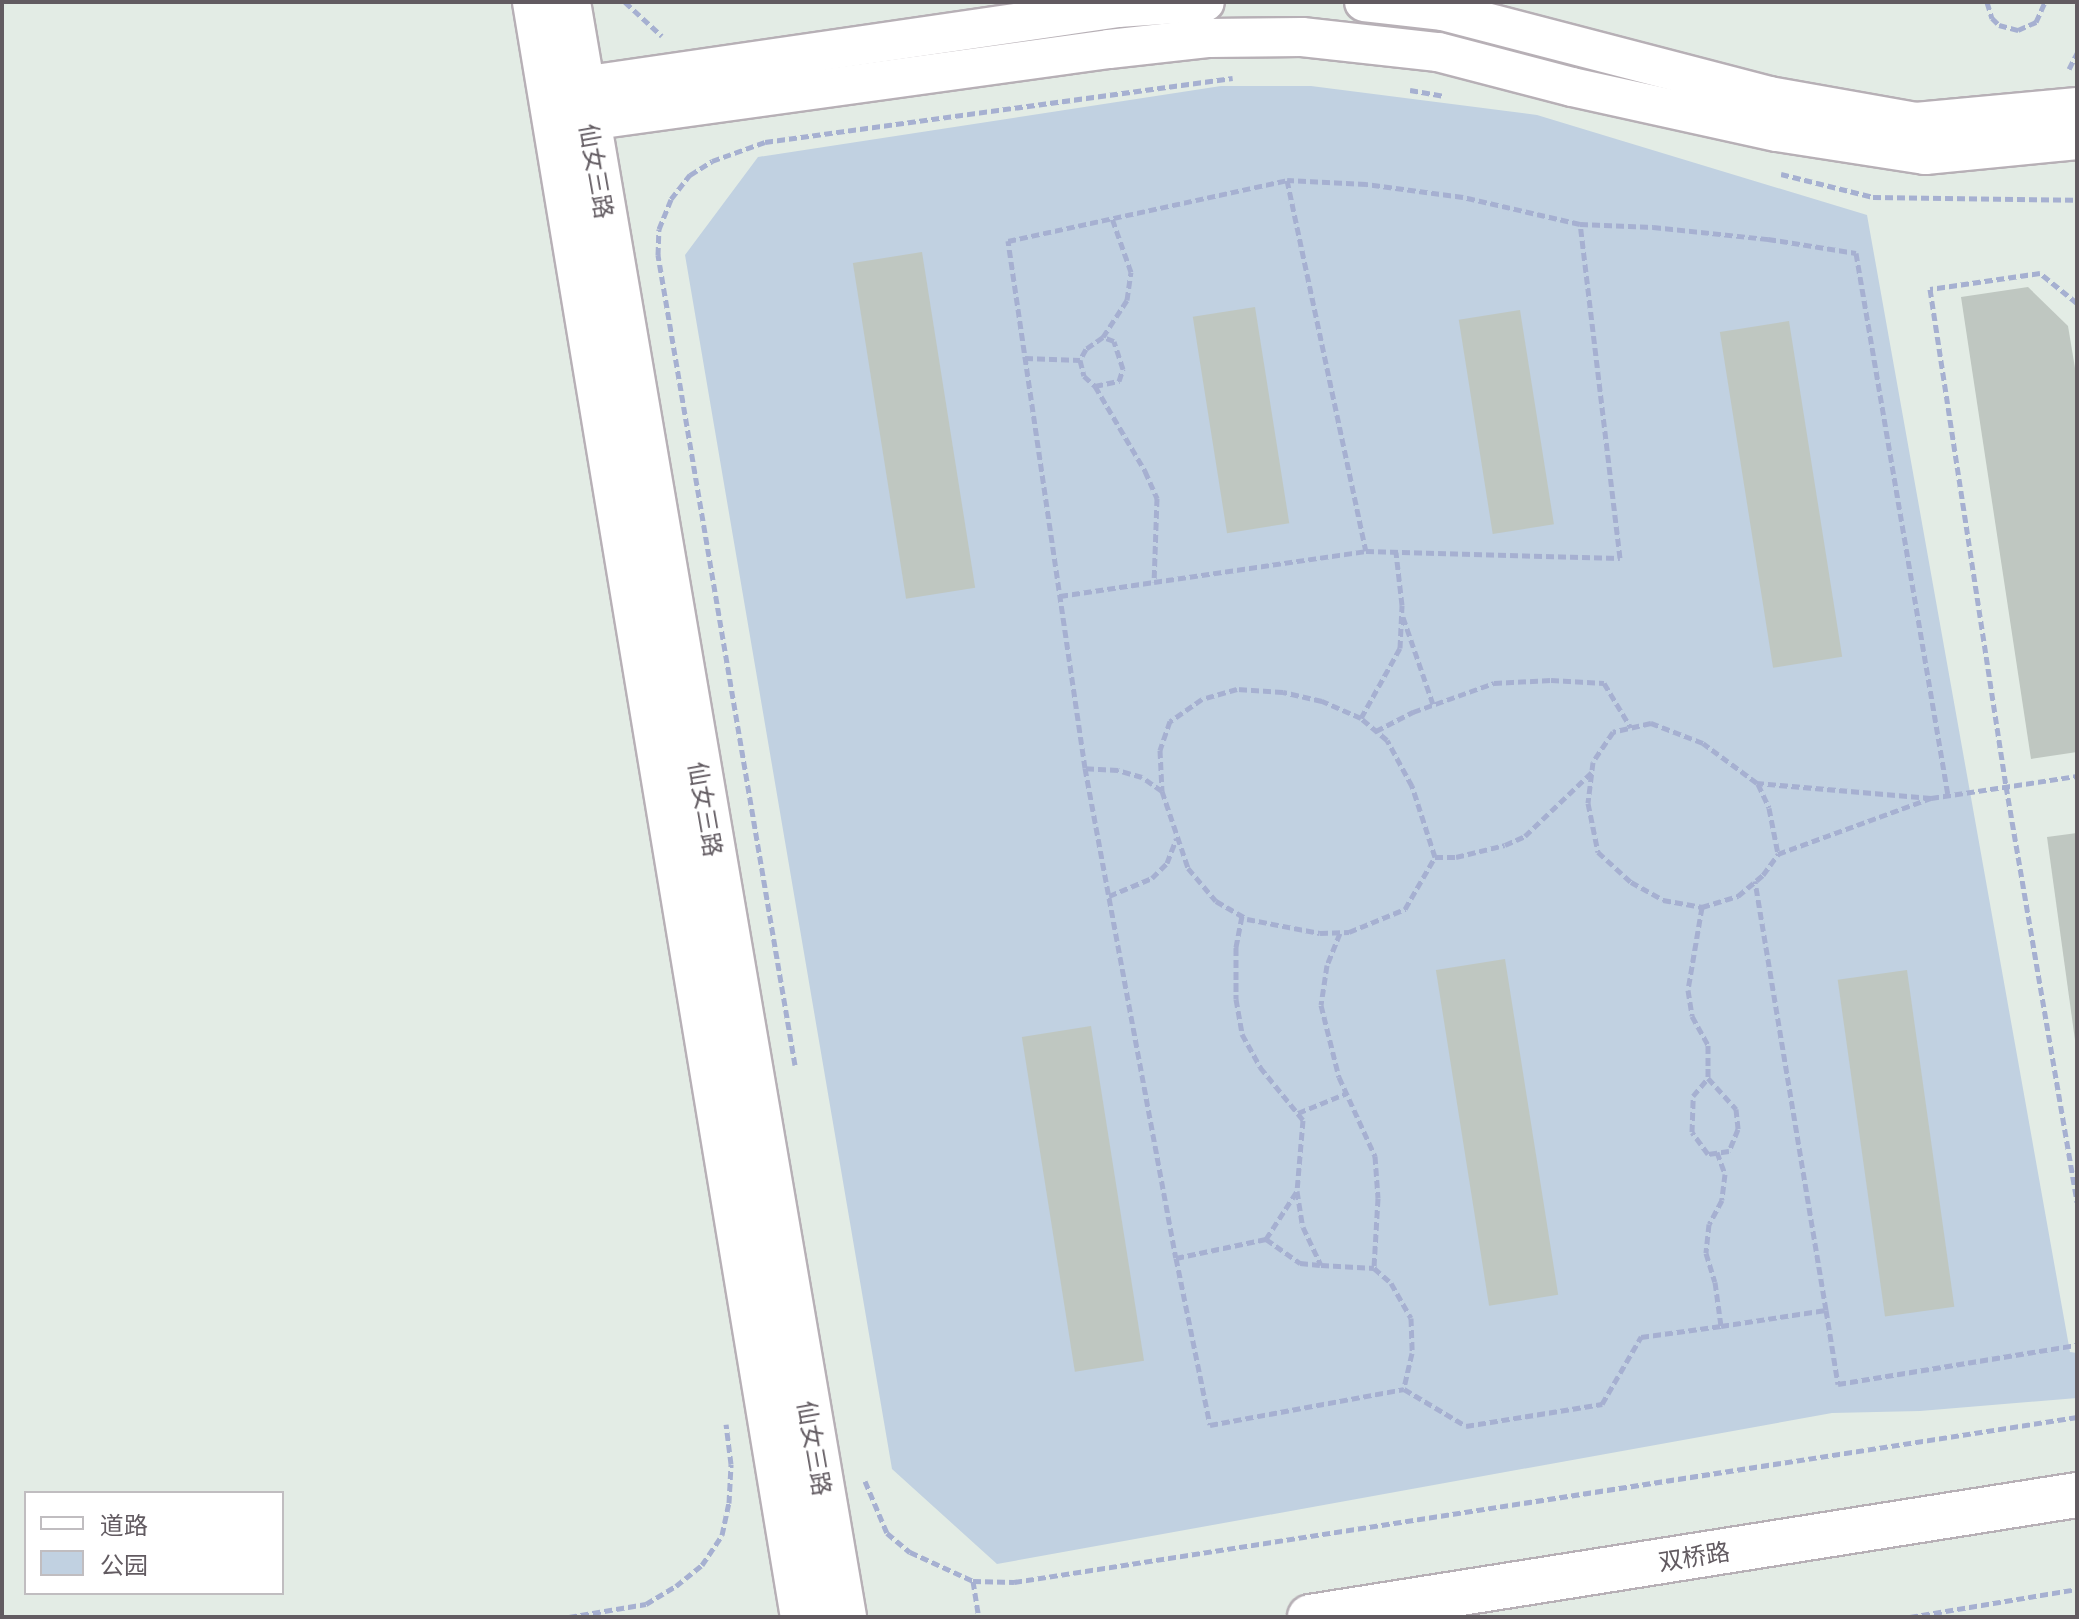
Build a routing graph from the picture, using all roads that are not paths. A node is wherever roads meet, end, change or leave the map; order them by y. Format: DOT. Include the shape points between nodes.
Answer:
graph roads {
  1 [pos="535,2"];
  2 [pos="568,2"];
  3 [pos="1205,2"];
  4 [pos="1364,2"];
  5 [pos="569,106"];
  6 [pos="2077,107"];
  7 [pos="2077,140"];
  8 [pos="2077,1495"];
  9 [pos="2077,1517"];
  10 [pos="803,1617"];
  11 [pos="844,1617"];
  12 [pos="1310,1617"];
  13 [pos="1456,1617"];
  1 -- 5 [label="street, 仙女三路"];
  2 -- 5 [label="street, 仙女三路"];
  3 -- 5 [label="street" via="1118,8"];
  4 -- 6 [label="street" via="1443,11 1769,96 1916,122"];
  5 -- 7 [label="street" via="1209,38 1302,37 1438,52 1777,132 1925,155"];
  5 -- 10 [label="street, 仙女三路"];
  5 -- 11 [label="street, 仙女三路"];
  8 -- 12 [label="street, 双桥路"];
  9 -- 13 [label="street, 双桥路"];
}
